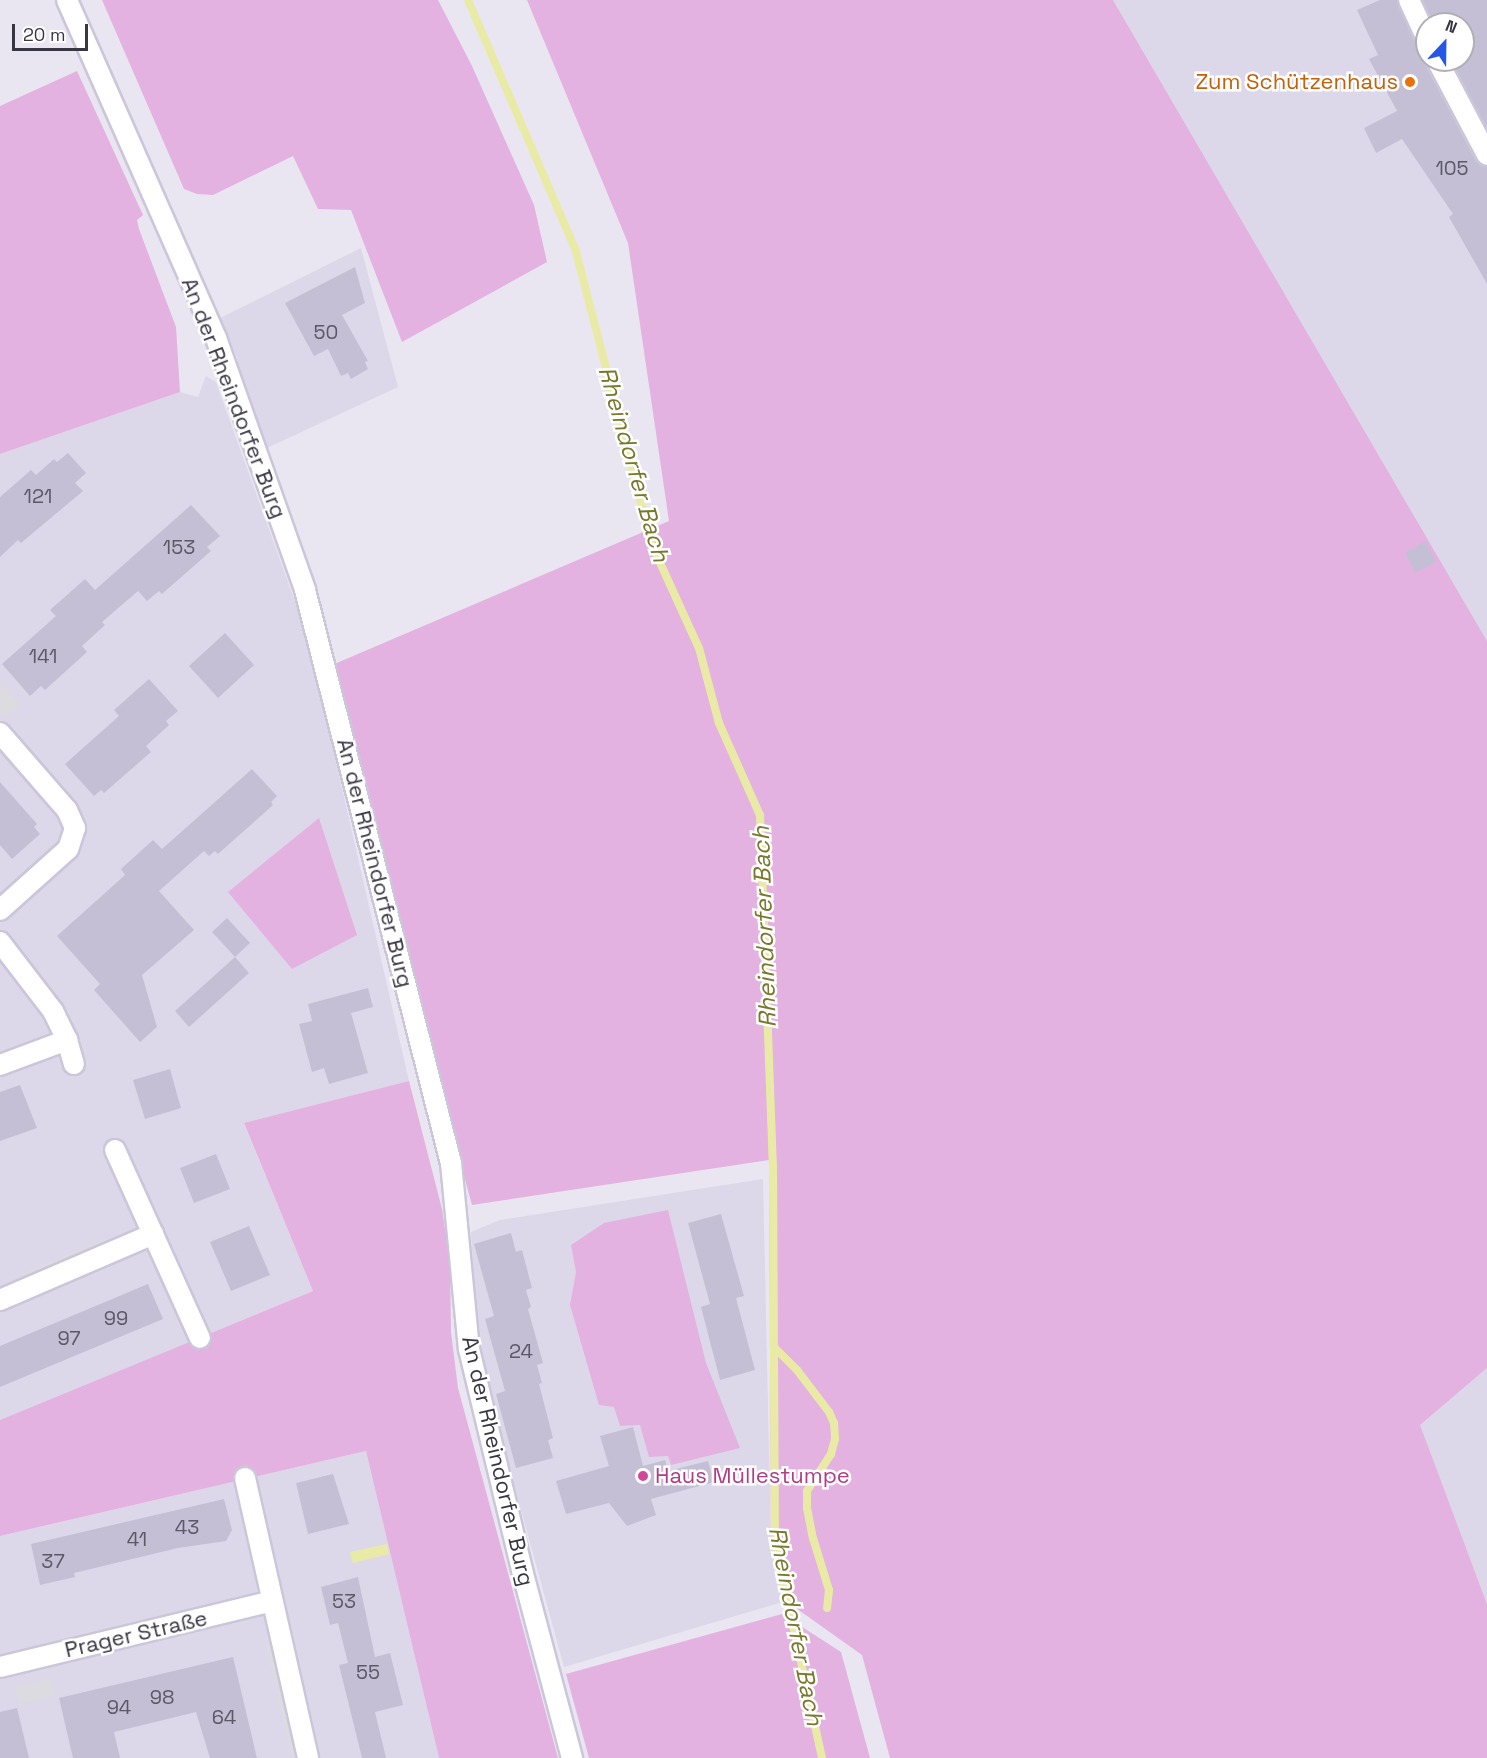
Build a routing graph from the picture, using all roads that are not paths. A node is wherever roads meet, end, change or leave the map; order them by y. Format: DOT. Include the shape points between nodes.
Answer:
graph roads {
  1 [pos="67,0"];
  2 [pos="1443,72"];
  3 [pos="1487,155"];
  4 [pos="0,734"];
  5 [pos="0,910"];
  6 [pos="0,942"];
  7 [pos="67,1040"];
  8 [pos="74,1064"];
  9 [pos="0,1065"];
  10 [pos="115,1150"];
  11 [pos="153,1234"];
  12 [pos="0,1300"];
  13 [pos="200,1338"];
  14 [pos="245,1478"];
  15 [pos="272,1601"];
  16 [pos="0,1667"];
  17 [pos="308,1758"];
  18 [pos="572,1758"];
  1 -- 18 [label="street, An der Rheindorfer Burg" via="216,338 305,590 451,1163 470,1349 522,1570"];
  2 -- 3 [label="street"];
  4 -- 5 [label="street" via="67,810 75,828 68,849"];
  6 -- 7 [label="street" via="53,1011"];
  7 -- 8 [label="street"];
  7 -- 9 [label="street"];
  10 -- 11 [label="street"];
  11 -- 12 [label="street"];
  11 -- 13 [label="street"];
  14 -- 15 [label="street"];
  15 -- 16 [label="street, Prager Straße"];
  15 -- 17 [label="street"];
}
